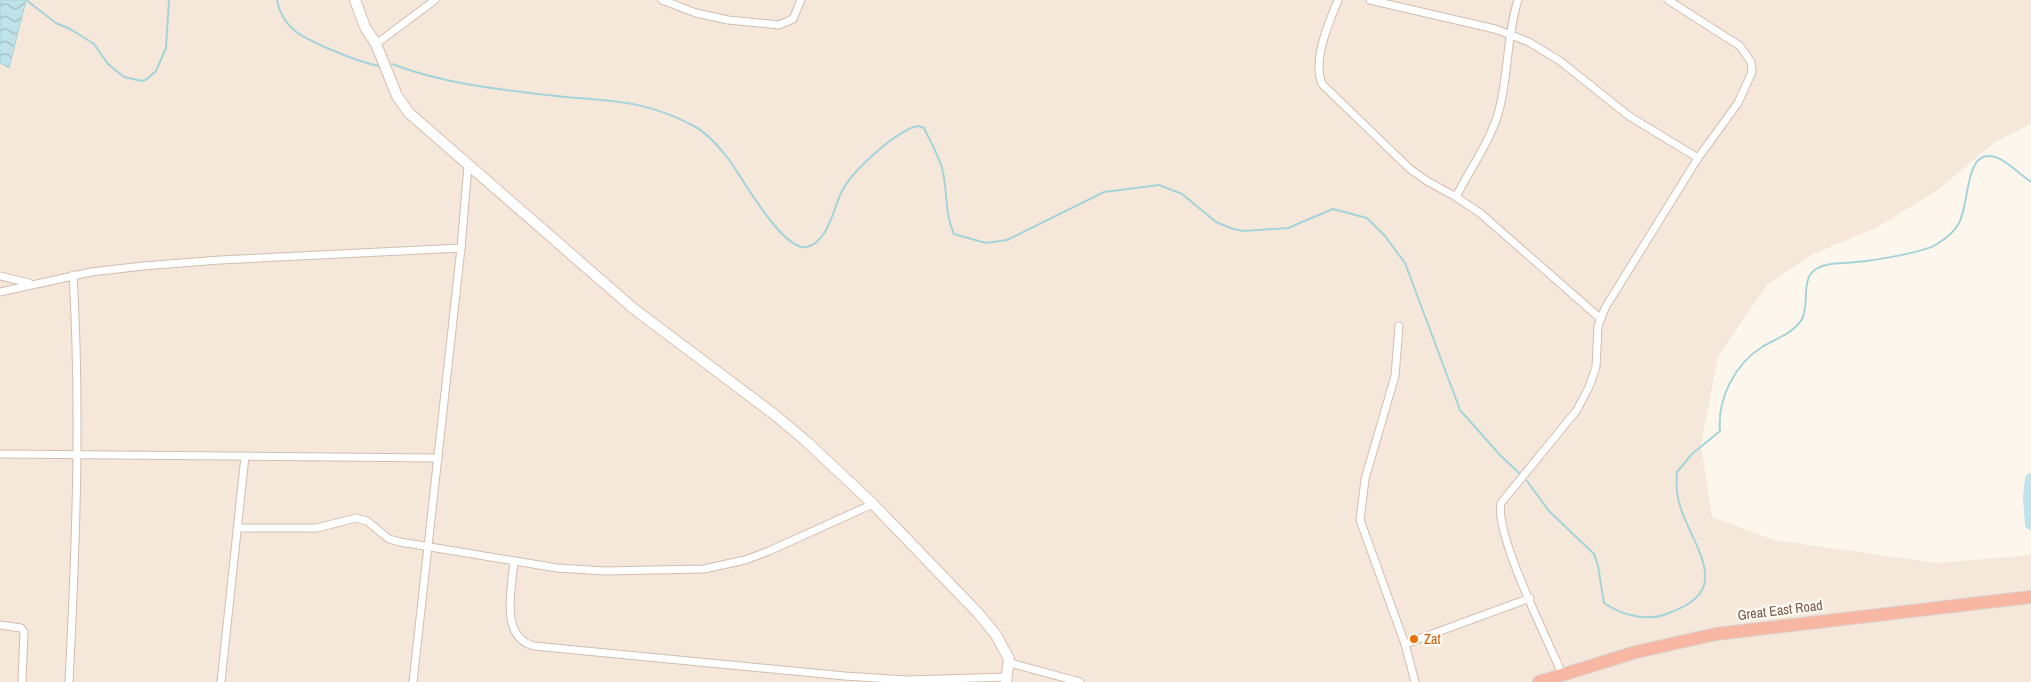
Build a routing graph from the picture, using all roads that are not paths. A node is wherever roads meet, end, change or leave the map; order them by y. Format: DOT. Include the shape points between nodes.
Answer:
graph roads {
  1 [pos="355,0"];
  2 [pos="435,0"];
  3 [pos="662,0"];
  4 [pos="801,0"];
  5 [pos="1338,0"];
  6 [pos="1370,0"];
  7 [pos="1518,0"];
  8 [pos="1668,0"];
  9 [pos="1509,33"];
  10 [pos="376,44"];
  11 [pos="1698,158"];
  12 [pos="468,166"];
  13 [pos="1456,197"];
  14 [pos="461,248"];
  15 [pos="72,275"];
  16 [pos="0,276"];
  17 [pos="32,284"];
  18 [pos="0,292"];
  19 [pos="1601,319"];
  20 [pos="1400,326"];
  21 [pos="0,454"];
  22 [pos="78,454"];
  23 [pos="245,456"];
  24 [pos="438,458"];
  25 [pos="873,504"];
  26 [pos="237,528"];
  27 [pos="428,546"];
  28 [pos="514,561"];
  29 [pos="1530,598"];
  30 [pos="2031,598"];
  31 [pos="0,625"];
  32 [pos="1405,644"];
  33 [pos="1010,663"];
  34 [pos="1562,674"];
  35 [pos="1007,680"];
  36 [pos="22,682"];
  37 [pos="69,682"];
  38 [pos="221,682"];
  39 [pos="413,682"];
  40 [pos="1080,682"];
  41 [pos="1415,682"];
  42 [pos="1539,682"];
  1 -- 10 [label="street" via="365,27"];
  2 -- 10 [label="street"];
  3 -- 4 [label="street" via="704,15 778,25 793,19"];
  5 -- 13 [label="street" via="1321,52 1319,72 1322,84 1410,169"];
  6 -- 9 [label="street"];
  7 -- 9 [label="street"];
  8 -- 11 [label="street" via="1740,46 1752,66 1751,77 1738,104"];
  9 -- 11 [label="street" via="1550,54 1612,105"];
  9 -- 13 [label="street" via="1506,78 1497,115 1488,140"];
  10 -- 12 [label="street" via="397,96 409,113"];
  11 -- 19 [label="street"];
  12 -- 14 [label="street"];
  12 -- 25 [label="street" via="634,309 775,415"];
  13 -- 19 [label="street" via="1511,239"];
  14 -- 15 [label="street" via="220,260"];
  14 -- 24 [label="street"];
  15 -- 17 [label="street"];
  15 -- 22 [label="street" via="77,341"];
  16 -- 17 [label="street"];
  17 -- 18 [label="street"];
  19 -- 29 [label="street" via="1596,367 1578,410 1501,503 1508,548"];
  20 -- 32 [label="street" via="1395,376 1365,479 1360,520"];
  21 -- 22 [label="street"];
  22 -- 23 [label="street"];
  22 -- 37 [label="street"];
  23 -- 24 [label="street"];
  23 -- 26 [label="street"];
  24 -- 27 [label="street"];
  25 -- 28 [label="street" via="769,551 704,570 605,571"];
  25 -- 33 [label="street" via="978,613 1000,642"];
  26 -- 27 [label="street" via="317,528 356,518 367,521 389,538"];
  26 -- 38 [label="street"];
  27 -- 28 [label="street"];
  27 -- 39 [label="street"];
  28 -- 35 [label="street" via="512,627 522,641 534,646 844,676"];
  29 -- 32 [label="street"];
  29 -- 34 [label="street"];
  30 -- 34 [label="highway, Great East Road" via="1716,634"];
  31 -- 36 [label="street" via="21,628 24,632"];
  32 -- 41 [label="street"];
  33 -- 35 [label="street"];
  33 -- 40 [label="street"];
  34 -- 42 [label="highway, Great East Road"];
}
